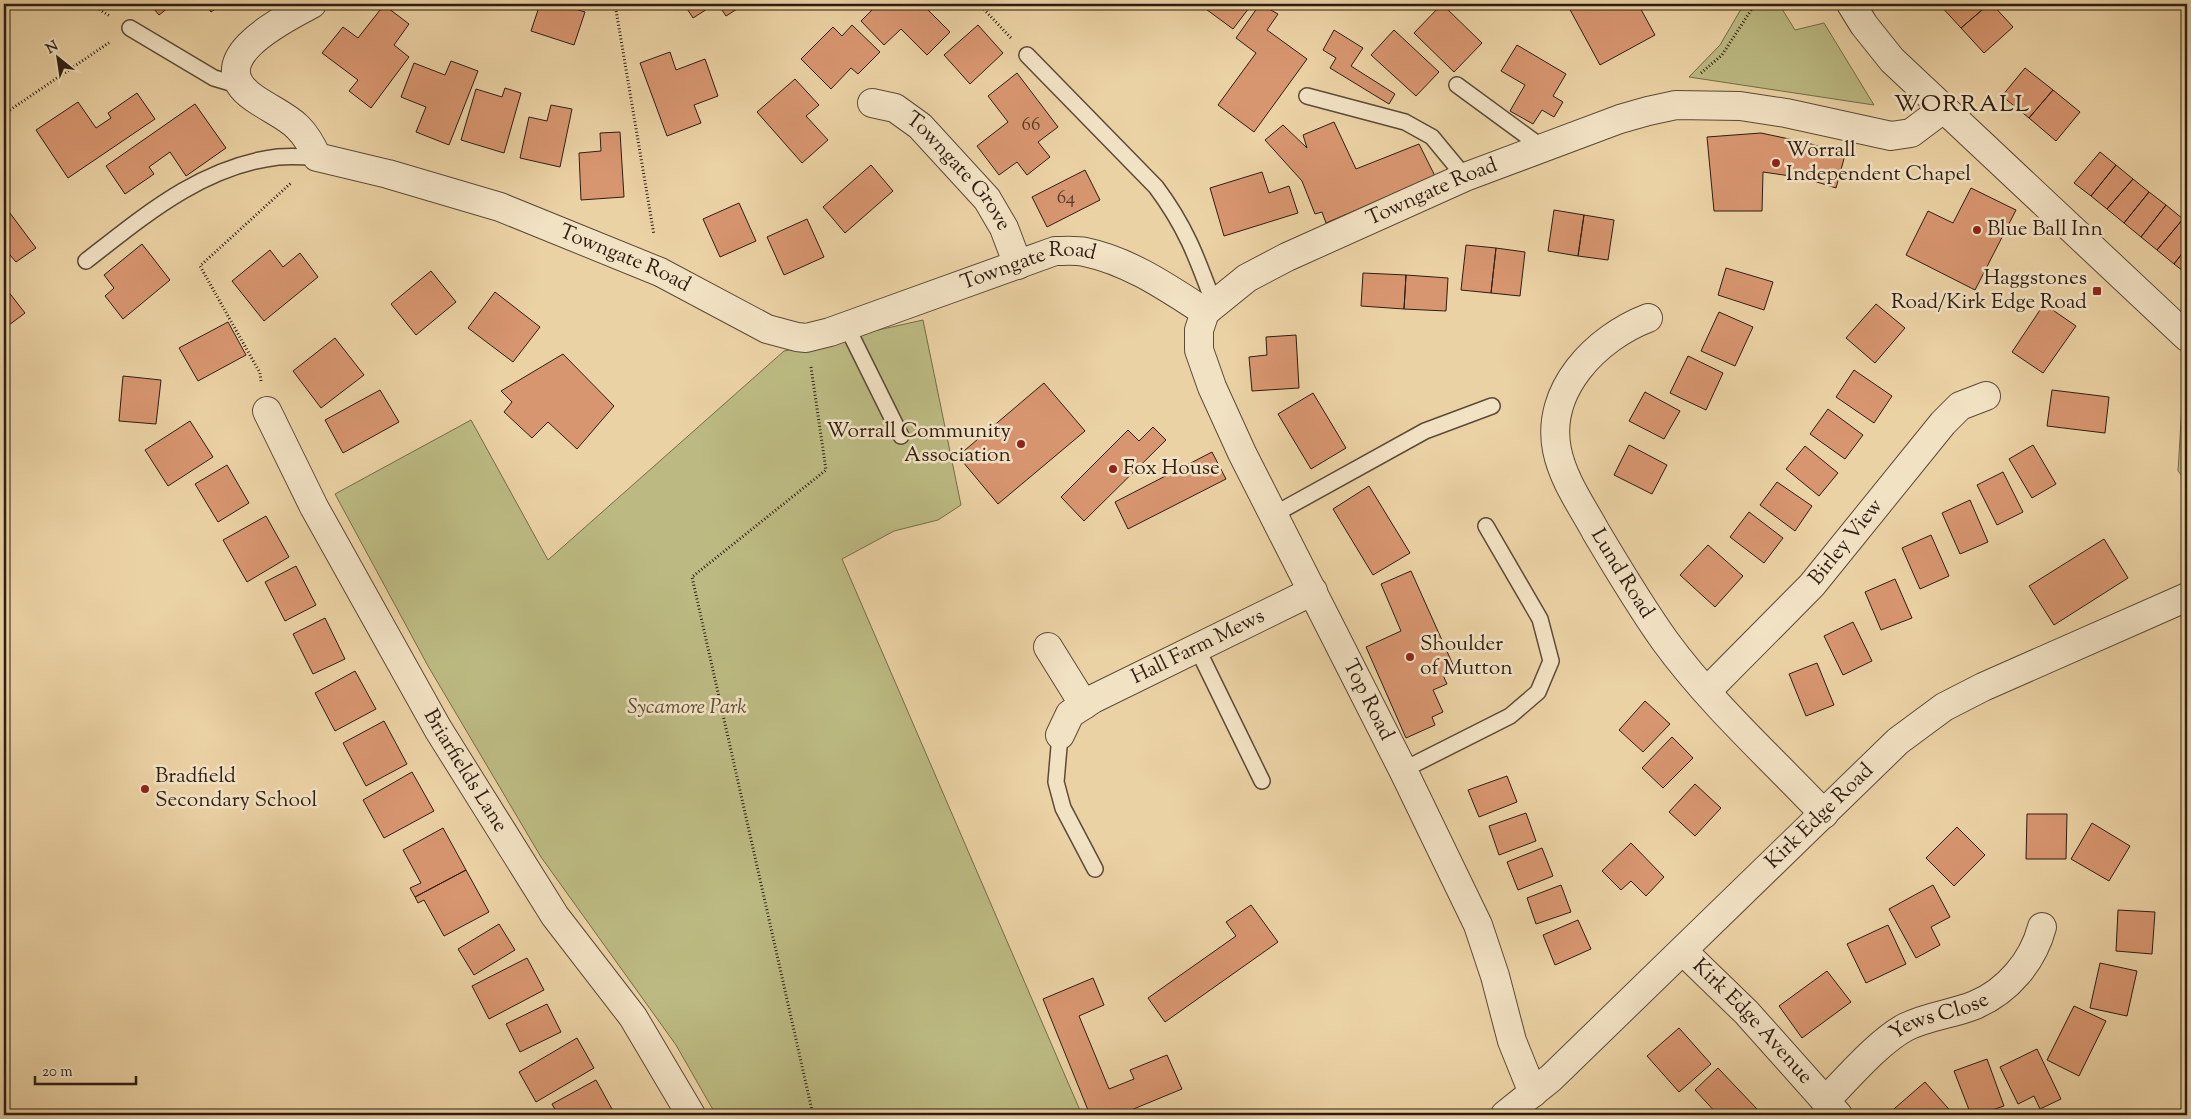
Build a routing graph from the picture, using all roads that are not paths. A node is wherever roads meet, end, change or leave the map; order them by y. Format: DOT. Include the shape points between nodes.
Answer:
graph roads {
  1 [pos="312,4"];
  2 [pos="1851,4"];
  3 [pos="130,28"];
  4 [pos="1027,55"];
  5 [pos="1457,85"];
  6 [pos="240,86"];
  7 [pos="1307,96"];
  8 [pos="872,103"];
  9 [pos="1943,109"];
  10 [pos="1543,148"];
  11 [pos="316,157"];
  12 [pos="1465,177"];
  13 [pos="86,261"];
  14 [pos="1018,264"];
  15 [pos="1209,308"];
  16 [pos="1648,318"];
  17 [pos="847,327"];
  18 [pos="2187,337"];
  19 [pos="1986,396"];
  20 [pos="1492,406"];
  21 [pos="267,411"];
  22 [pos="901,436"];
  23 [pos="1274,515"];
  24 [pos="1486,526"];
  25 [pos="1313,591"];
  26 [pos="2187,597"];
  27 [pos="1048,647"];
  28 [pos="1197,648"];
  29 [pos="1707,691"];
  30 [pos="1084,705"];
  31 [pos="1060,735"];
  32 [pos="1403,770"];
  33 [pos="1262,781"];
  34 [pos="1824,814"];
  35 [pos="1095,869"];
  36 [pos="2042,927"];
  37 [pos="1683,951"];
  38 [pos="1533,1093"];
  39 [pos="1832,1108"];
  40 [pos="691,1115"];
  41 [pos="1505,1115"];
  1 -- 6 [label="street" via="263,31 248,44 240,58 237,74"];
  2 -- 9 [label="street" via="1864,26 1892,60"];
  3 -- 6 [label="lane" via="214,78"];
  4 -- 15 [label="lane" via="1156,187 1190,238"];
  5 -- 10 [label="lane"];
  6 -- 11 [label="street" via="290,119 308,137"];
  7 -- 12 [label="lane" via="1405,122 1432,137"];
  8 -- 14 [label="street, Towngate Grove" via="895,108 920,126 980,191 1004,228"];
  9 -- 10 [label="street, Towngate Road" via="1911,133 1891,136 1740,106 1676,105 1620,119"];
  9 -- 18 [label="street"];
  10 -- 12 [label="street, Towngate Road"];
  11 -- 13 [label="lane" via="278,157 210,176 164,201"];
  11 -- 17 [label="street, Towngate Road" via="500,207 660,272 767,329 806,338"];
  12 -- 15 [label="street, Towngate Road" via="1287,256 1247,278"];
  14 -- 15 [label="street, Towngate Road" via="1054,252 1084,252 1117,261"];
  14 -- 17 [label="street, Towngate Road"];
  15 -- 23 [label="street, Top Road" via="1199,330 1199,350 1227,420"];
  16 -- 29 [label="street, Lund Road" via="1609,337 1584,360 1562,397 1555,422 1557,450 1565,478 1626,584 1666,642"];
  17 -- 22 [label="lane"];
  19 -- 29 [label="street, Birley View" via="1960,406 1943,423 1812,585"];
  20 -- 23 [label="lane" via="1425,431"];
  21 -- 40 [label="street, Briarfields Lane" via="314,508 438,729 555,916 633,1016"];
  23 -- 25 [label="street, Top Road"];
  24 -- 32 [label="lane" via="1540,619 1551,661 1538,692 1510,716"];
  25 -- 28 [label="street, Hall Farm Mews"];
  25 -- 32 [label="street, Top Road"];
  26 -- 34 [label="street, Kirk Edge Road" via="1944,707 1898,742"];
  27 -- 30 [label="street"];
  28 -- 30 [label="street, Hall Farm Mews"];
  28 -- 33 [label="lane"];
  29 -- 34 [label="street, Lund Road"];
  30 -- 31 [label="street, Hall Farm Mews" via="1070,714"];
  31 -- 35 [label="lane" via="1056,782 1063,808"];
  32 -- 38 [label="street, Top Road" via="1478,925 1512,1041"];
  34 -- 37 [label="street, Kirk Edge Road"];
  36 -- 39 [label="street, Yews Close" via="2037,947 2018,974 1994,995 1974,1005 1915,1023 1892,1036"];
  37 -- 38 [label="street, Kirk Edge Road"];
  37 -- 39 [label="street, Kirk Edge Avenue" via="1746,1012"];
  38 -- 41 [label="street, Kirk Edge Road"];
}
